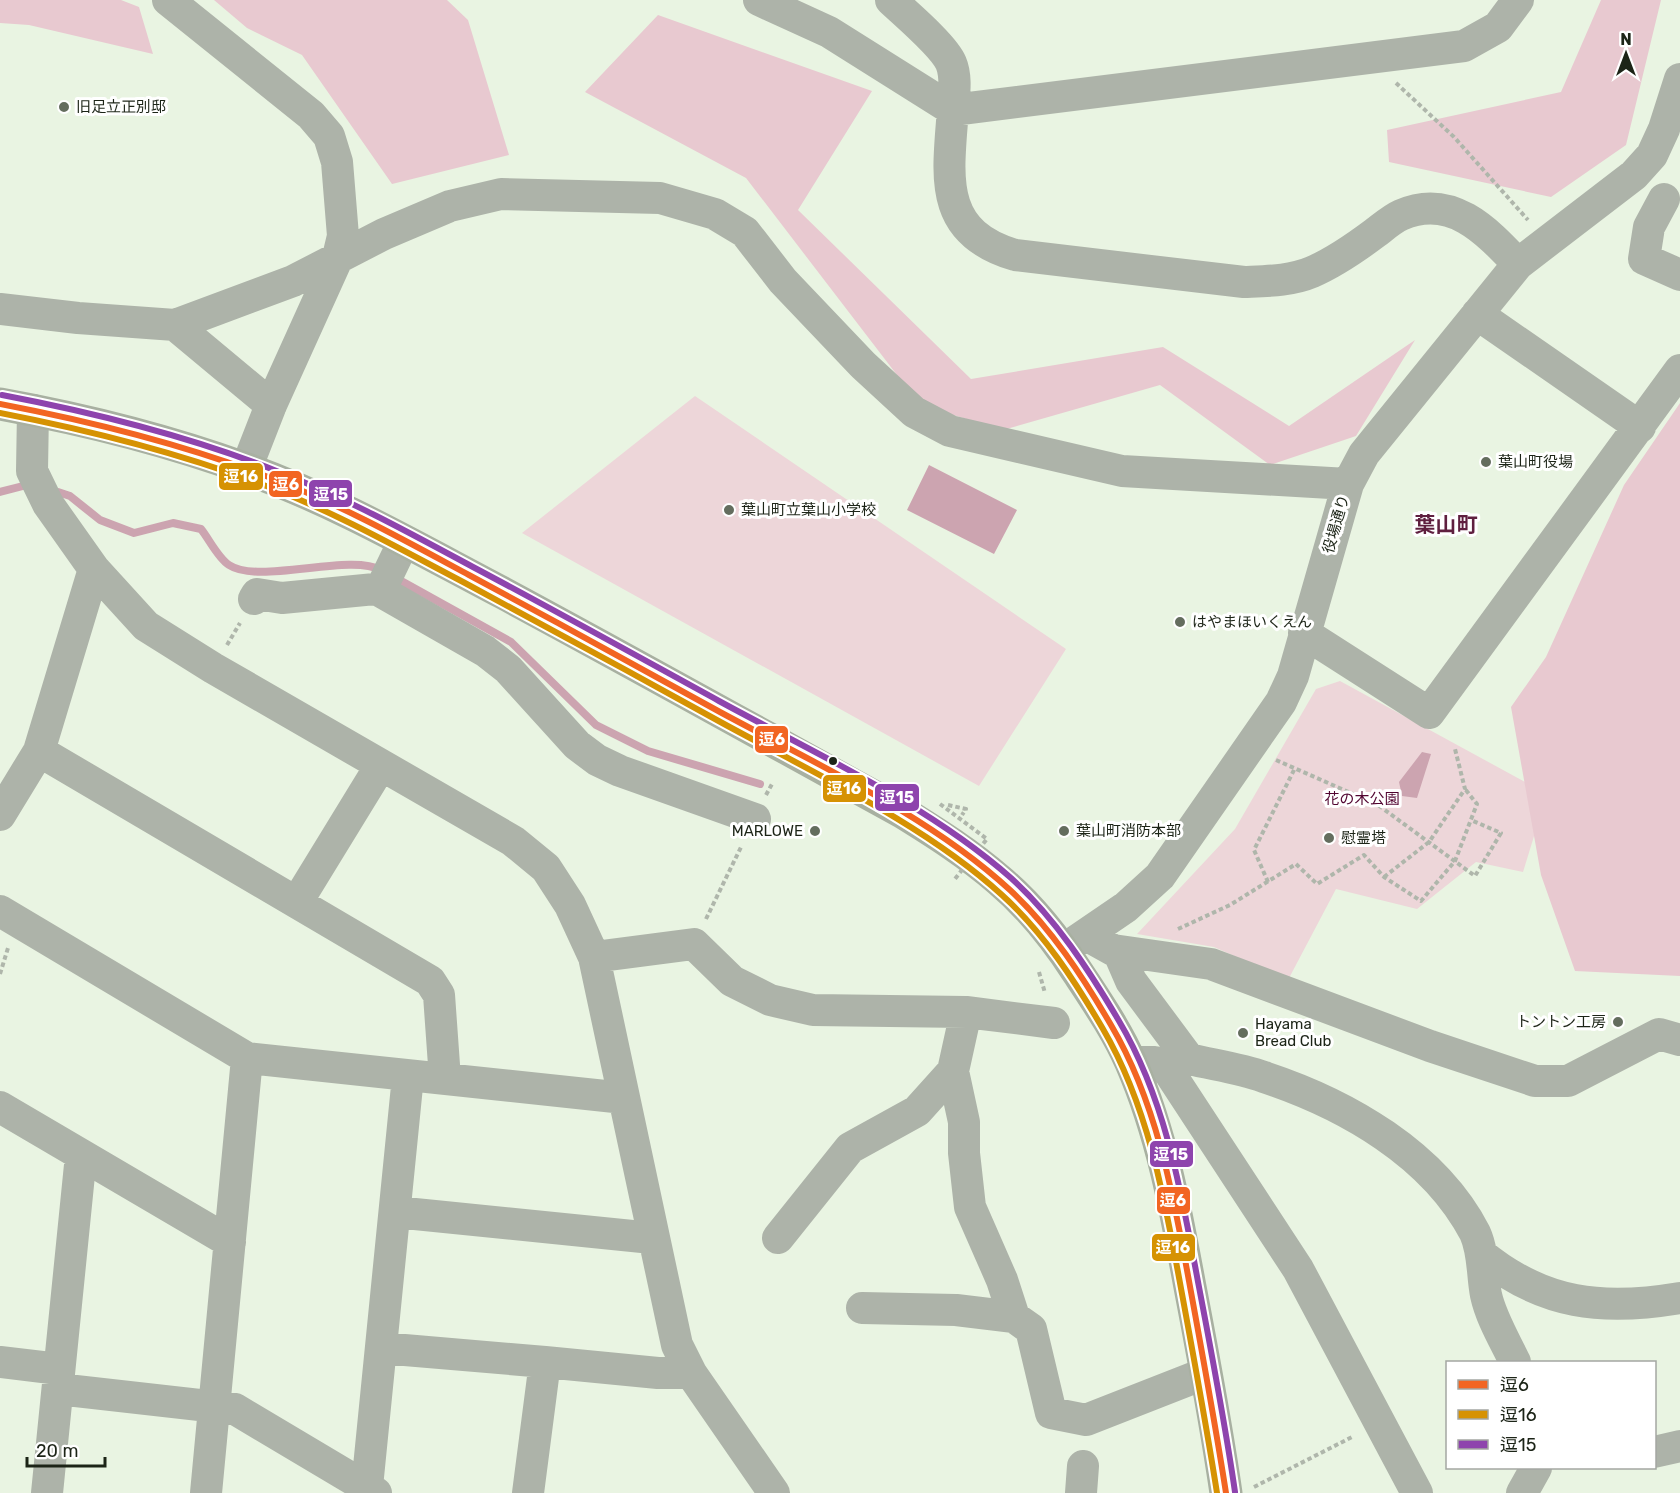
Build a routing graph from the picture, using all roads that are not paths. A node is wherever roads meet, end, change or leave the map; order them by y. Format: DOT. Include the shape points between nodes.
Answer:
graph roads {
  1 [pos="168,0"];
  2 [pos="759,0"];
  3 [pos="891,0"];
  4 [pos="1518,0"];
  5 [pos="1680,79"];
  6 [pos="953,110"];
  7 [pos="1672,130"];
  8 [pos="1634,175"];
  9 [pos="1672,205"];
  10 [pos="338,257"];
  11 [pos="1518,264"];
  12 [pos="1680,275"];
  13 [pos="0,309"];
  14 [pos="1477,314"];
  15 [pos="175,325"];
  16 [pos="1680,370"];
  17 [pos="0,404"];
  18 [pos="271,405"];
  19 [pos="33,410"];
  20 [pos="1640,427"];
  21 [pos="246,469"];
  22 [pos="1348,484"];
  23 [pos="94,569"];
  24 [pos="390,569"];
  25 [pos="254,599"];
  26 [pos="1304,633"];
  27 [pos="39,751"];
  28 [pos="381,765"];
  29 [pos="0,815"];
  30 [pos="755,819"];
  31 [pos="297,902"];
  32 [pos="0,911"];
  33 [pos="1074,943"];
  34 [pos="1118,951"];
  35 [pos="594,957"];
  36 [pos="966,1012"];
  37 [pos="1054,1023"];
  38 [pos="1680,1040"];
  39 [pos="247,1058"];
  40 [pos="1131,1062"];
  41 [pos="952,1071"];
  42 [pos="408,1076"];
  43 [pos="446,1079"];
  44 [pos="624,1098"];
  45 [pos="0,1107"];
  46 [pos="81,1155"];
  47 [pos="395,1212"];
  48 [pos="652,1238"];
  49 [pos="778,1238"];
  50 [pos="230,1242"];
  51 [pos="1481,1254"];
  52 [pos="1680,1298"];
  53 [pos="862,1308"];
  54 [pos="1014,1317"];
  55 [pos="381,1348"];
  56 [pos="1515,1361"];
  57 [pos="0,1362"];
  58 [pos="545,1362"];
  59 [pos="691,1373"];
  60 [pos="1206,1373"];
  61 [pos="58,1379"];
  62 [pos="214,1406"];
  63 [pos="1680,1446"];
  64 [pos="1656,1452"];
  65 [pos="1535,1469"];
  66 [pos="371,1490"];
  67 [pos="1239,1490"];
  68 [pos="47,1493"];
  69 [pos="206,1493"];
  70 [pos="528,1493"];
  71 [pos="774,1493"];
  72 [pos="1417,1493"];
  73 [pos="1522,1493"];
  1 -- 10 [label="street" via="311,115 329,136 337,162 343,236"];
  2 -- 6 [label="street" via="829,32"];
  3 -- 6 [label="street" via="951,63"];
  4 -- 6 [label="street" via="1498,27 1464,46"];
  5 -- 7 [label="street, 役場通り"];
  6 -- 11 [label="street" via="949,173 952,203 964,226 990,248 1015,255 1244,282 1279,281 1311,272 1345,255 1400,215 1430,207 1459,213 1486,230"];
  7 -- 8 [label="street, 役場通り"];
  8 -- 9 [label="street"];
  8 -- 11 [label="street, 役場通り"];
  9 -- 12 [label="street" via="1649,227 1644,259"];
  10 -- 15 [label="street" via="293,282"];
  10 -- 18 [label="street"];
  10 -- 22 [label="street" via="450,206 501,194 660,198 715,214 745,232 783,282 863,365 914,412 950,431 1122,471"];
  11 -- 14 [label="street, 役場通り"];
  13 -- 15 [label="street"];
  14 -- 20 [label="street"];
  14 -- 22 [label="street, 役場通り" via="1364,454"];
  15 -- 18 [label="street"];
  16 -- 20 [label="street"];
  17 -- 19 [label="highway"];
  18 -- 21 [label="street"];
  19 -- 21 [label="highway" via="123,431"];
  19 -- 23 [label="street" via="32,471 48,504"];
  20 -- 26 [label="street" via="1429,713"];
  21 -- 24 [label="highway" via="317,498"];
  22 -- 26 [label="street, 役場通り"];
  23 -- 27 [label="street"];
  23 -- 28 [label="street" via="146,626"];
  24 -- 25 [label="street" via="375,589 282,598 257,594"];
  24 -- 30 [label="street" via="500,663 577,745 597,760"];
  24 -- 33 [label="highway" via="830,772 951,843 1000,881 1038,918"];
  26 -- 33 [label="street, 役場通り" via="1293,676 1281,702 1160,876 1126,907"];
  27 -- 29 [label="street"];
  27 -- 31 [label="street"];
  28 -- 31 [label="street"];
  28 -- 35 [label="street" via="513,841 546,868 570,905"];
  31 -- 43 [label="street" via="430,981 439,995"];
  32 -- 39 [label="street"];
  33 -- 34 [label="street"];
  33 -- 40 [label="highway" via="1101,1007"];
  34 -- 38 [label="street" via="1211,964 1535,1081 1568,1081 1659,1034"];
  34 -- 51 [label="street" via="1131,981 1189,1059 1264,1076 1382,1132 1418,1161 1451,1198 1475,1234"];
  35 -- 36 [label="street" via="694,944 732,981 781,1003 813,1010"];
  35 -- 44 [label="street"];
  36 -- 37 [label="street"];
  36 -- 41 [label="street"];
  39 -- 42 [label="street"];
  39 -- 50 [label="street"];
  40 -- 60 [label="highway" via="1153,1123 1174,1204"];
  40 -- 72 [label="street" via="1155,1062 1169,1072 1298,1269"];
  41 -- 49 [label="street" via="917,1111 850,1148"];
  41 -- 54 [label="street" via="964,1122 970,1207"];
  42 -- 43 [label="street"];
  42 -- 47 [label="street"];
  43 -- 44 [label="street"];
  44 -- 48 [label="street"];
  45 -- 46 [label="street"];
  46 -- 50 [label="street"];
  46 -- 61 [label="street"];
  47 -- 48 [label="street"];
  47 -- 55 [label="street"];
  48 -- 59 [label="street" via="677,1345"];
  50 -- 62 [label="street"];
  51 -- 52 [label="street" via="1506,1274 1563,1299 1638,1305"];
  51 -- 56 [label="street" via="1487,1297"];
  53 -- 54 [label="street" via="956,1310"];
  54 -- 60 [label="street" via="1031,1329 1051,1413 1086,1420"];
  55 -- 58 [label="street"];
  55 -- 66 [label="street"];
  57 -- 61 [label="street"];
  58 -- 59 [label="street"];
  58 -- 70 [label="street"];
  59 -- 71 [label="street"];
  60 -- 67 [label="highway"];
  61 -- 62 [label="street"];
  61 -- 68 [label="street"];
  62 -- 66 [label="street" via="235,1409"];
  62 -- 69 [label="street"];
  63 -- 64 [label="street"];
  65 -- 73 [label="street"];
}
